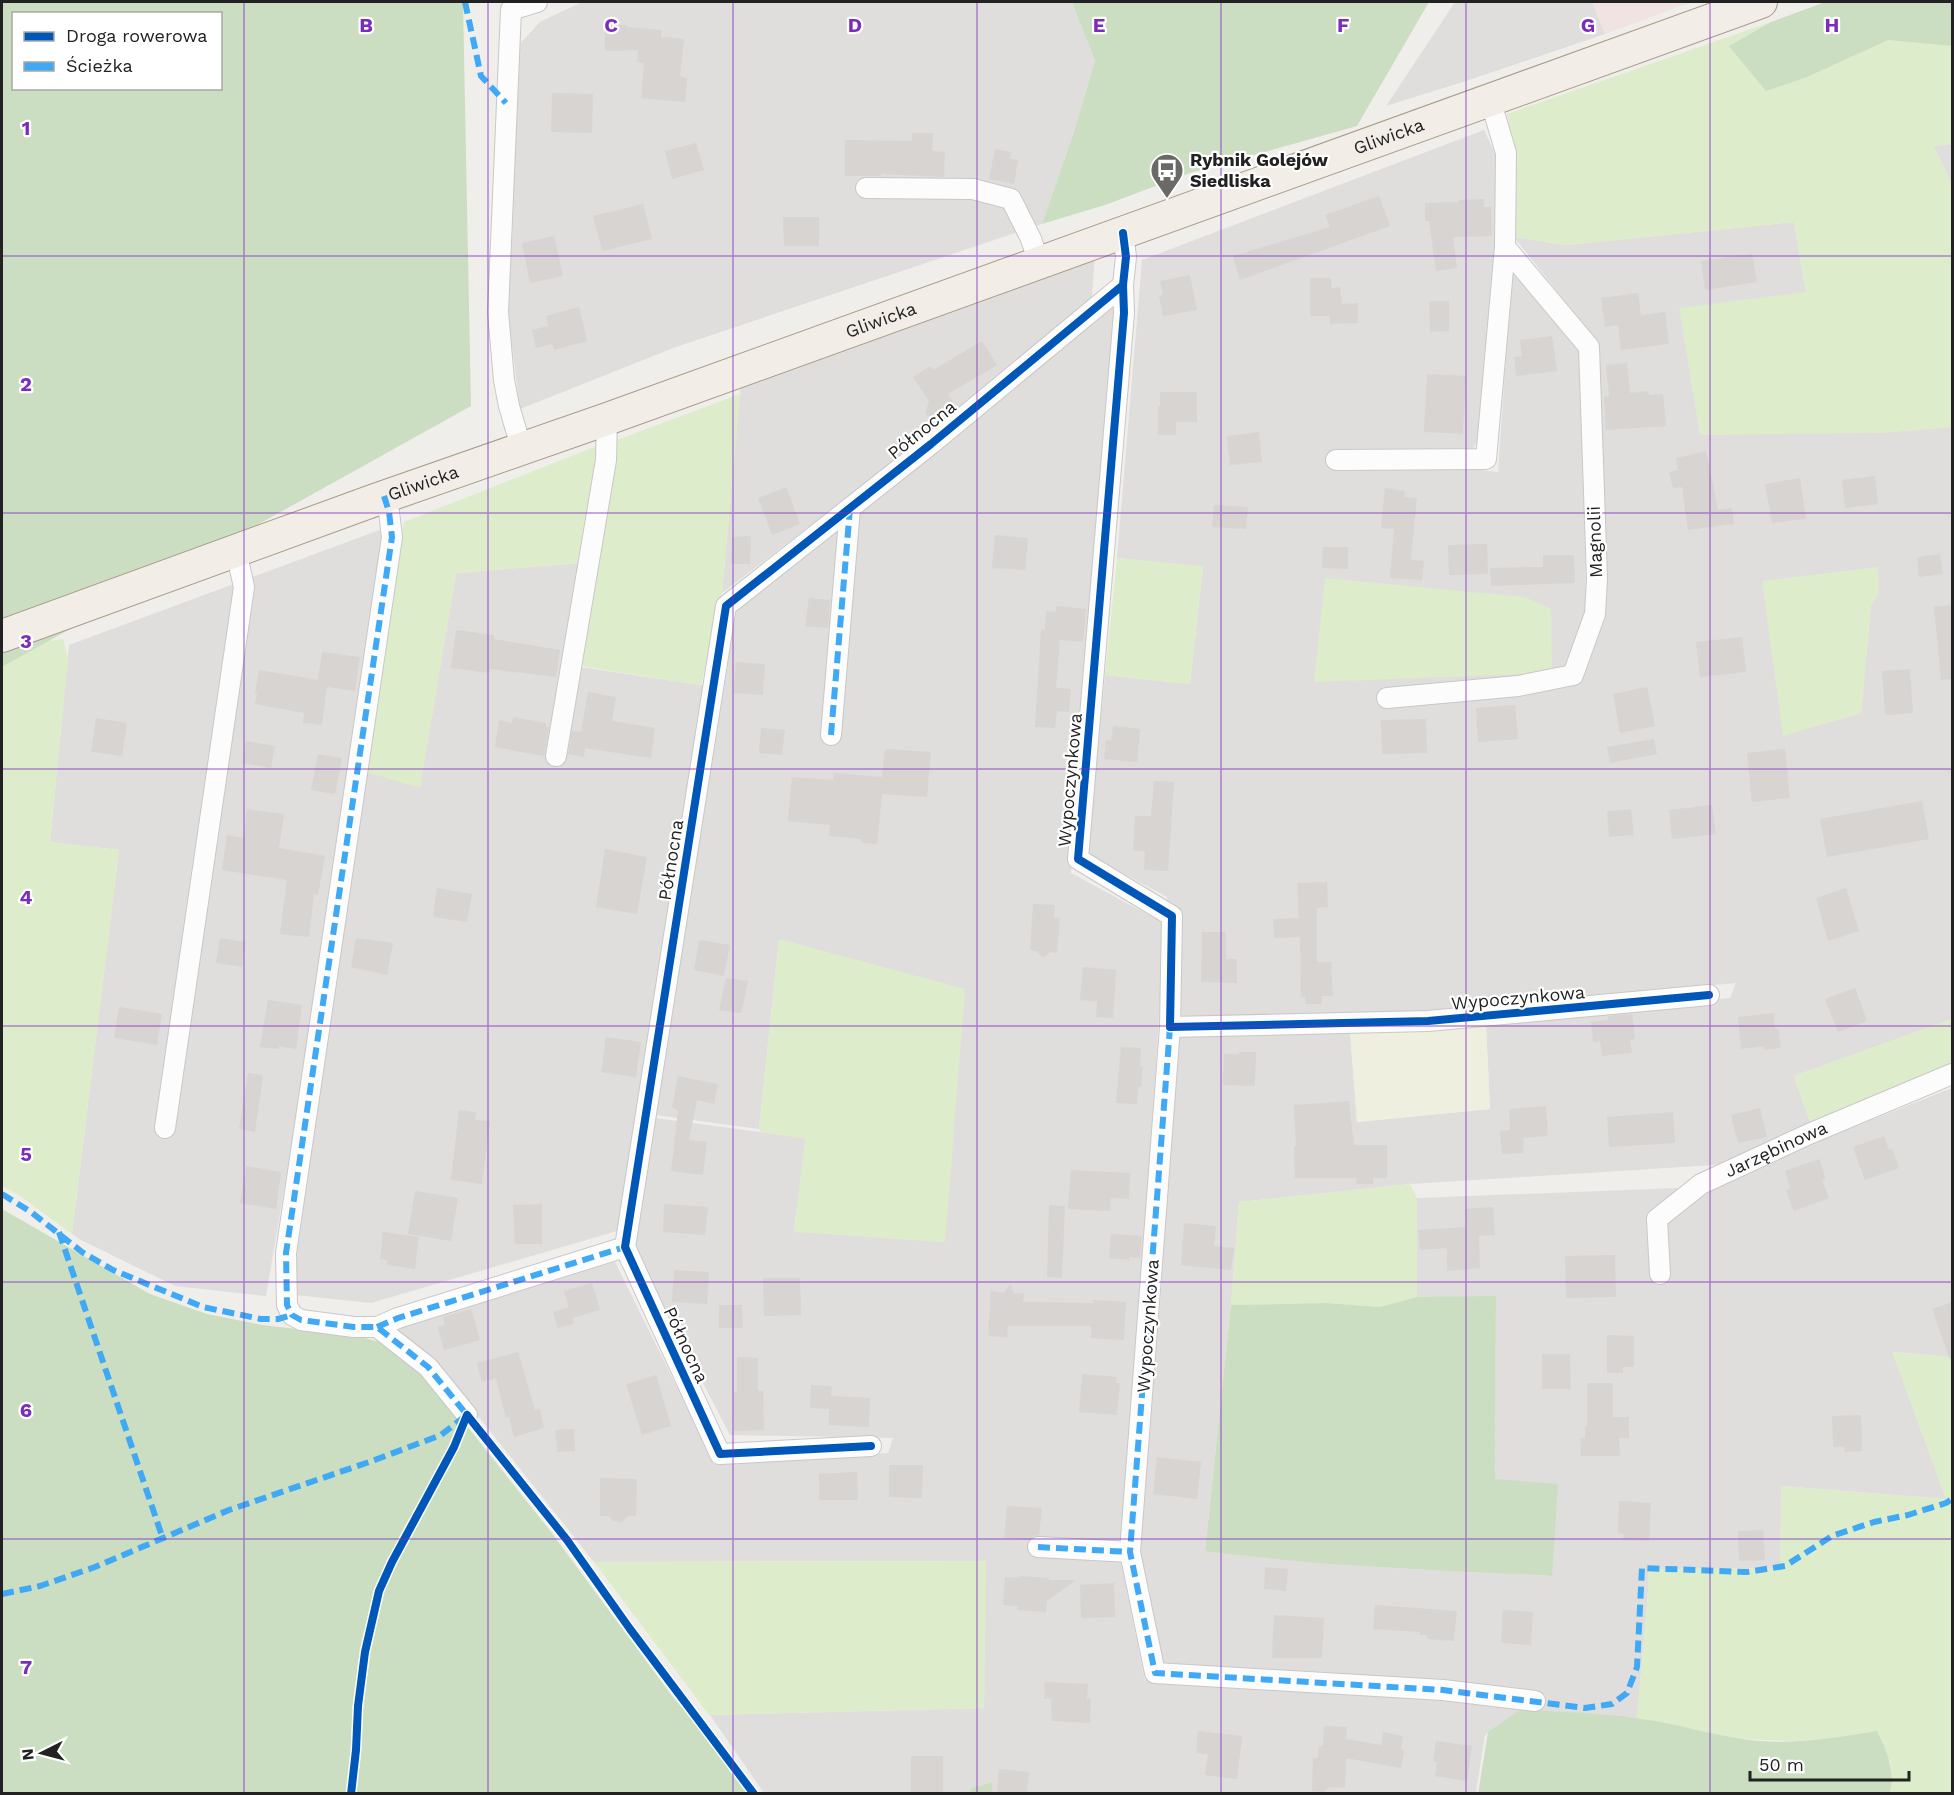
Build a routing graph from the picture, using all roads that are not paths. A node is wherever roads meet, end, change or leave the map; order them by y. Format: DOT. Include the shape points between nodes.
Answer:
graph roads {
  1 [pos="537,2"];
  2 [pos="1761,2"];
  3 [pos="1490,99"];
  4 [pos="866,188"];
  5 [pos="1123,233"];
  6 [pos="1505,247"];
  7 [pos="1039,263"];
  8 [pos="1123,285"];
  9 [pos="608,419"];
  10 [pos="522,450"];
  11 [pos="1335,460"];
  12 [pos="384,496"];
  13 [pos="850,508"];
  14 [pos="236,551"];
  15 [pos="2,636"];
  16 [pos="1387,698"];
  17 [pos="831,735"];
  18 [pos="556,756"];
  19 [pos="1709,995"];
  20 [pos="1170,1027"];
  21 [pos="1953,1074"];
  22 [pos="165,1128"];
  23 [pos="625,1247"];
  24 [pos="1660,1274"];
  25 [pos="377,1327"];
  26 [pos="467,1415"];
  27 [pos="871,1446"];
  28 [pos="1038,1547"];
  29 [pos="1130,1552"];
  30 [pos="1535,1701"];
  1 -- 10 [label="street" via="511,10 499,275 504,380"];
  2 -- 3 [label="main road, Gliwicka"];
  3 -- 5 [label="main road, Gliwicka"];
  3 -- 6 [label="street" via="1506,153"];
  4 -- 7 [label="street" via="974,189 1011,199"];
  5 -- 7 [label="main road, Gliwicka"];
  5 -- 8 [label="street, Wypoczynkowa"];
  6 -- 11 [label="street" via="1486,459"];
  6 -- 16 [label="street, Magnolii" via="1589,347 1595,614 1573,675 1518,686"];
  7 -- 9 [label="main road, Gliwicka"];
  8 -- 13 [label="street, Północna"];
  8 -- 20 [label="street, Wypoczynkowa" via="1123,325 1078,859 1172,916"];
  9 -- 10 [label="main road, Gliwicka"];
  9 -- 18 [label="street" via="606,460"];
  10 -- 12 [label="main road, Gliwicka"];
  12 -- 14 [label="main road, Gliwicka"];
  12 -- 25 [label="street" via="392,537 286,1253 286,1305 292,1315 301,1320"];
  13 -- 17 [label="street"];
  13 -- 23 [label="street, Północna" via="726,606"];
  14 -- 15 [label="main road, Gliwicka"];
  14 -- 22 [label="street" via="243,587"];
  19 -- 20 [label="street, Wypoczynkowa" via="1428,1021"];
  20 -- 29 [label="street, Wypoczynkowa"];
  21 -- 24 [label="street, Jarzębinowa" via="1701,1184 1658,1219"];
  23 -- 25 [label="street"];
  23 -- 27 [label="street, Północna" via="720,1454"];
  25 -- 26 [label="street" via="428,1367"];
  28 -- 29 [label="street"];
  29 -- 30 [label="street, Wypoczynkowa" via="1155,1673 1443,1690"];
}
